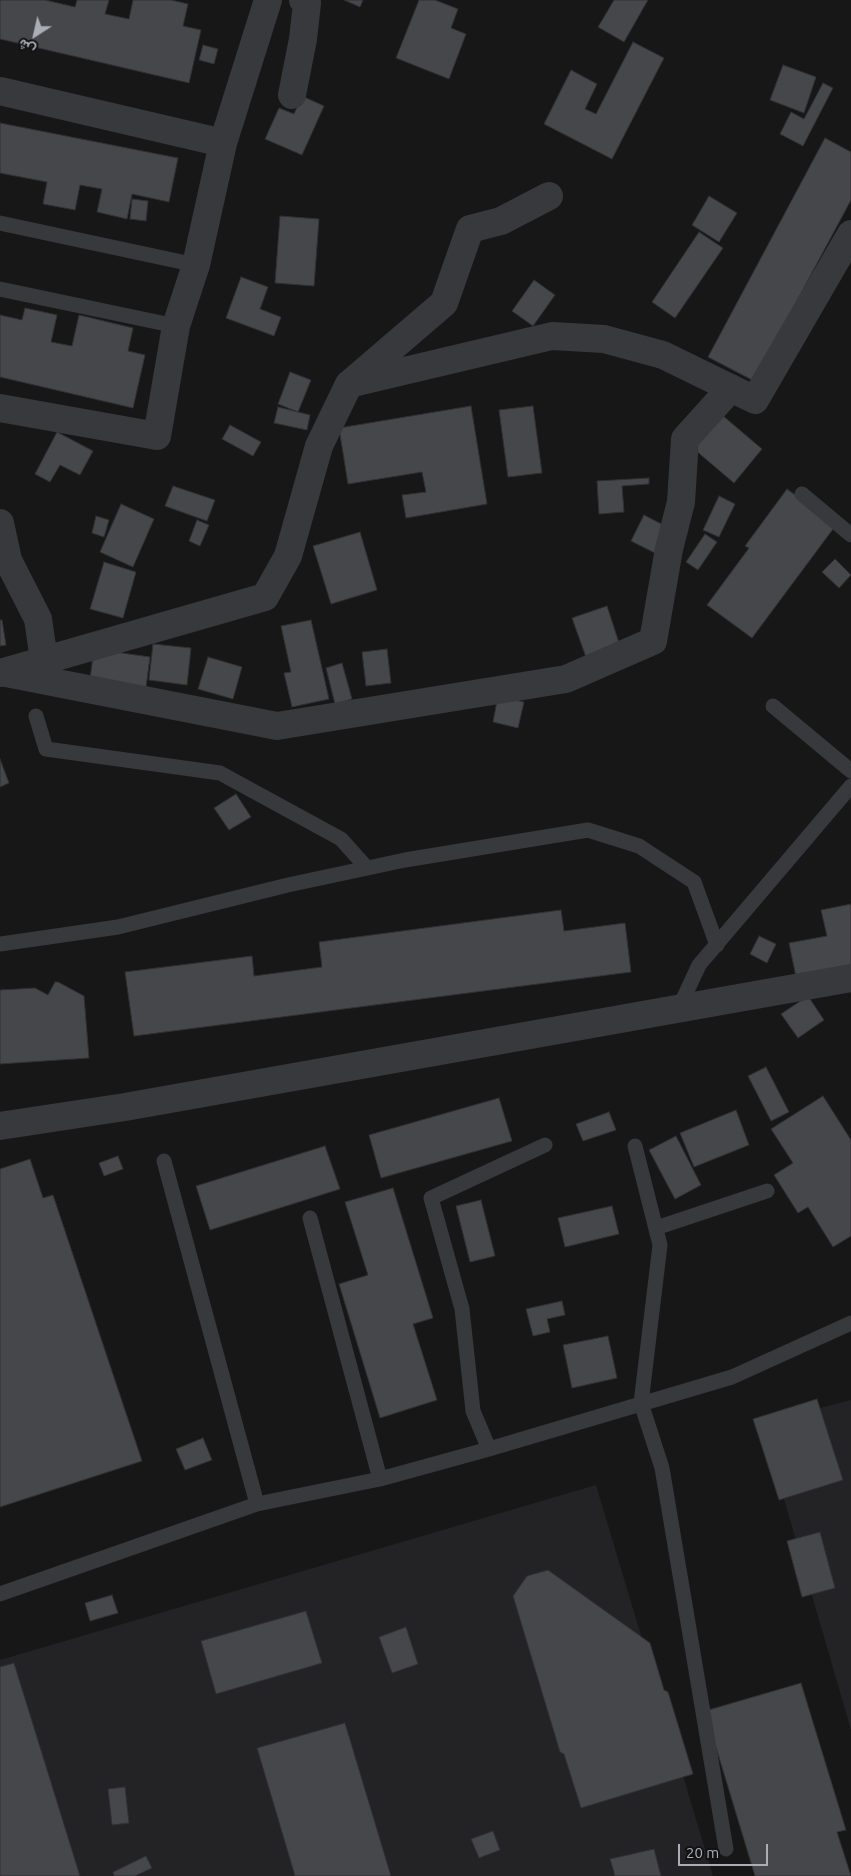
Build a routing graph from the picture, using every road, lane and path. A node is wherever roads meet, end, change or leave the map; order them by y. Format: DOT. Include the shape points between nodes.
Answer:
graph roads {
  1 [pos="268,0"];
  2 [pos="303,0"];
  3 [pos="0,92"];
  4 [pos="292,95"];
  5 [pos="223,143"];
  6 [pos="549,196"];
  7 [pos="0,223"];
  8 [pos="851,234"];
  9 [pos="196,265"];
  10 [pos="0,289"];
  11 [pos="176,326"];
  12 [pos="349,384"];
  13 [pos="731,388"];
  14 [pos="0,408"];
  15 [pos="802,494"];
  16 [pos="0,523"];
  17 [pos="851,535"];
  18 [pos="4,561"];
  19 [pos="44,660"];
  20 [pos="1,673"];
  21 [pos="774,706"];
  22 [pos="36,716"];
  23 [pos="851,771"];
  24 [pos="851,786"];
  25 [pos="367,868"];
  26 [pos="0,944"];
  27 [pos="716,944"];
  28 [pos="851,978"];
  29 [pos="679,1008"];
  30 [pos="0,1126"];
  31 [pos="546,1145"];
  32 [pos="635,1146"];
  33 [pos="164,1162"];
  34 [pos="767,1191"];
  35 [pos="310,1218"];
  36 [pos="656,1228"];
  37 [pos="851,1323"];
  38 [pos="641,1403"];
  39 [pos="489,1449"];
  40 [pos="380,1479"];
  41 [pos="257,1504"];
  42 [pos="0,1594"];
  43 [pos="726,1849"];
  1 -- 5 [label="street"];
  2 -- 4 [label="street" via="307,3 305,21"];
  3 -- 5 [label="street"];
  5 -- 9 [label="street"];
  6 -- 12 [label="street" via="501,221 470,229 444,303"];
  7 -- 9 [label="lane"];
  8 -- 13 [label="street" via="755,400"];
  9 -- 11 [label="street"];
  10 -- 11 [label="lane"];
  11 -- 14 [label="street" via="157,436"];
  12 -- 13 [label="street" via="552,336 604,339 663,355"];
  12 -- 19 [label="street" via="319,446 288,556 265,597"];
  13 -- 20 [label="street" via="685,439 680,502 653,641 566,678 277,726"];
  15 -- 17 [label="lane"];
  16 -- 18 [label="street"];
  18 -- 19 [label="street" via="38,619"];
  19 -- 20 [label="street"];
  21 -- 23 [label="lane"];
  22 -- 25 [label="lane" via="46,749 220,773 341,839"];
  24 -- 27 [label="lane"];
  25 -- 26 [label="lane" via="118,927"];
  25 -- 27 [label="lane" via="588,830 639,846 694,882"];
  27 -- 29 [label="lane" via="699,965"];
  28 -- 29 [label="street"];
  29 -- 30 [label="street"];
  31 -- 39 [label="lane" via="431,1198 462,1309 473,1411"];
  32 -- 36 [label="lane"];
  33 -- 41 [label="lane"];
  34 -- 36 [label="lane"];
  35 -- 40 [label="lane"];
  36 -- 38 [label="lane" via="660,1245"];
  37 -- 38 [label="lane" via="732,1377"];
  38 -- 39 [label="lane"];
  38 -- 43 [label="lane" via="662,1468"];
  39 -- 40 [label="lane"];
  40 -- 41 [label="lane"];
  41 -- 42 [label="lane"];
}
